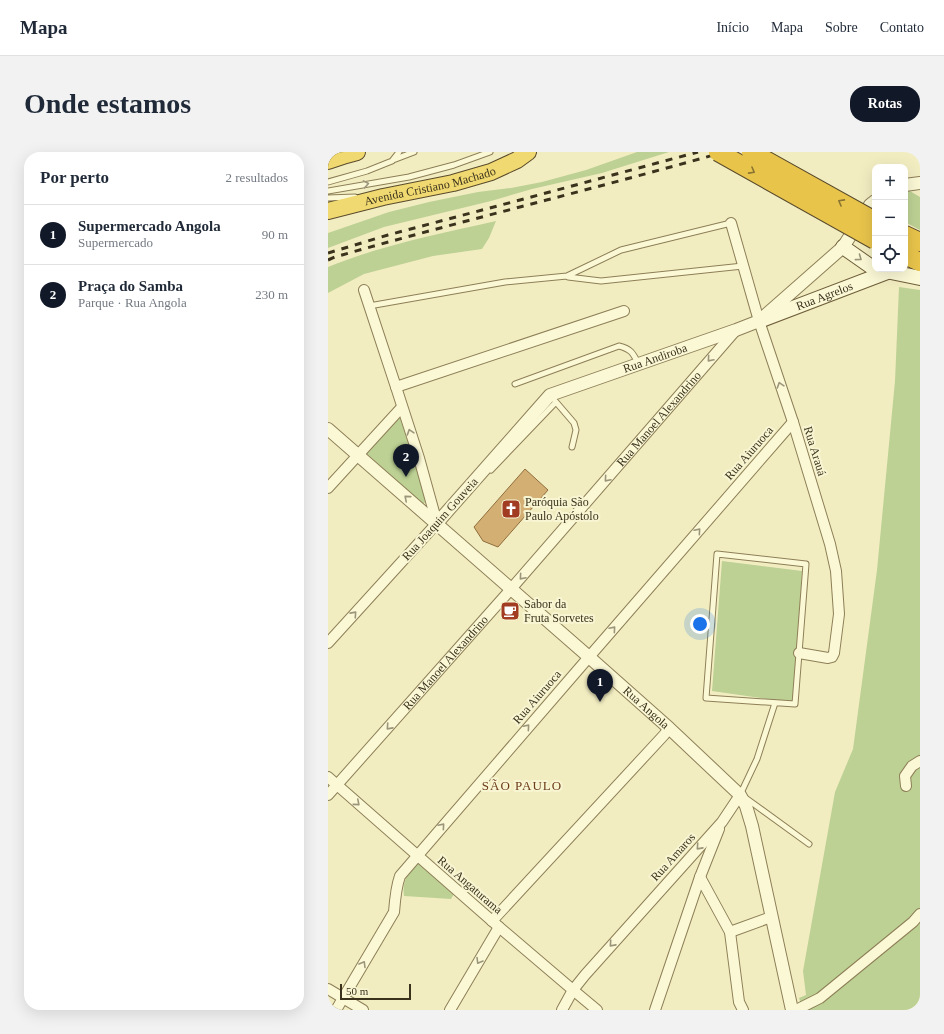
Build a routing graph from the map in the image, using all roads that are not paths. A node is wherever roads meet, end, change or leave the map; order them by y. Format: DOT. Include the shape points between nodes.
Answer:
graph roads {
  1 [pos="399,152"];
  2 [pos="414,152"];
  3 [pos="490,152"];
  4 [pos="528,152"];
  5 [pos="718,152"];
  6 [pos="751,152"];
  7 [pos="351,153"];
  8 [pos="328,157"];
  9 [pos="328,161"];
  10 [pos="392,161"];
  11 [pos="328,182"];
  12 [pos="920,184"];
  13 [pos="908,185"];
  14 [pos="328,191"];
  15 [pos="383,197"];
  16 [pos="328,198"];
  17 [pos="872,203"];
  18 [pos="328,211"];
  19 [pos="872,219"];
  20 [pos="731,223"];
  21 [pos="907,236"];
  22 [pos="872,238"];
  23 [pos="920,242"];
  24 [pos="843,247"];
  25 [pos="908,257"];
  26 [pos="920,262"];
  27 [pos="743,266"];
  28 [pos="872,267"];
  29 [pos="879,272"];
  30 [pos="893,272"];
  31 [pos="567,276"];
  32 [pos="920,278"];
  33 [pos="364,290"];
  34 [pos="369,306"];
  35 [pos="624,311"];
  36 [pos="759,321"];
  37 [pos="736,330"];
  38 [pos="638,364"];
  39 [pos="515,384"];
  40 [pos="396,387"];
  41 [pos="553,398"];
  42 [pos="402,407"];
  43 [pos="793,422"];
  44 [pos="328,429"];
  45 [pos="572,447"];
  46 [pos="358,455"];
  47 [pos="482,480"];
  48 [pos="328,488"];
  49 [pos="437,523"];
  50 [pos="511,589"];
  51 [pos="328,643"];
  52 [pos="799,653"];
  53 [pos="589,657"];
  54 [pos="775,703"];
  55 [pos="669,728"];
  56 [pos="920,761"];
  57 [pos="328,777"];
  58 [pos="337,785"];
  59 [pos="906,786"];
  60 [pos="740,795"];
  61 [pos="328,796"];
  62 [pos="722,822"];
  63 [pos="809,844"];
  64 [pos="417,855"];
  65 [pos="700,877"];
  66 [pos="920,914"];
  67 [pos="771,917"];
  68 [pos="495,924"];
  69 [pos="730,932"];
  70 [pos="328,989"];
  71 [pos="573,990"];
  72 [pos="343,998"];
  73 [pos="657,1009"];
  74 [pos="336,1010"];
  75 [pos="364,1010"];
  76 [pos="450,1010"];
  77 [pos="562,1010"];
  78 [pos="598,1010"];
  79 [pos="743,1010"];
  80 [pos="792,1010"];
  81 [pos="796,1010"];
  1 -- 10 [label="lane"];
  2 -- 10 [label="lane"];
  14 -- 3 [label="lane, one-way" via="409,177"];
  4 -- 15 [label="highway, Avenida Cristiano Machado" via="491,172 453,183"];
  5 -- 22 [label="highway, one-way, bridge"];
  19 -- 6 [label="highway, one-way, bridge"];
  7 -- 8 [label="highway"];
  7 -- 9 [label="highway"];
  10 -- 11 [label="lane"];
  12 -- 13 [label="street"];
  15 -- 16 [label="lane"];
  15 -- 18 [label="highway, Avenida Cristiano Machado"];
  17 -- 24 [label="street"];
  20 -- 27 [label="street, Rua Arauá"];
  20 -- 31 [label="lane" via="621,250"];
  21 -- 23 [label="highway"];
  24 -- 28 [label="main road, one-way"];
  24 -- 36 [label="street"];
  25 -- 26 [label="highway"];
  27 -- 31 [label="lane" via="601,281"];
  27 -- 36 [label="street, Rua Arauá"];
  29 -- 36 [label="main road, Rua Agrelos"];
  30 -- 32 [label="main road"];
  31 -- 34 [label="lane" via="505,282"];
  33 -- 34 [label="street"];
  34 -- 40 [label="street"];
  35 -- 40 [label="street"];
  36 -- 37 [label="street, Rua Andiroba"];
  43 -- 36 [label="street, Rua Arauá, one-way"];
  37 -- 38 [label="street, Rua Andiroba"];
  37 -- 50 [label="street, Rua Manoel Alexandrino, one-way"];
  38 -- 39 [label="lane" via="633,353 620,346"];
  38 -- 41 [label="street, Rua Andiroba"];
  40 -- 42 [label="street"];
  41 -- 45 [label="lane" via="574,423 576,430"];
  41 -- 47 [label="lane"];
  41 -- 49 [label="street, Rua Joaquim Gouveia"];
  42 -- 46 [label="street"];
  49 -- 42 [label="street, one-way"];
  43 -- 52 [label="street, Rua Arauá" via="830,544 836,571 839,614 832,657"];
  53 -- 43 [label="street, Rua Aiuruoca, one-way"];
  44 -- 46 [label="street, Rua Angola"];
  46 -- 48 [label="street"];
  49 -- 46 [label="street, Rua Angola, one-way"];
  49 -- 50 [label="street, Rua Angola"];
  51 -- 49 [label="street, Rua Joaquim Gouveia, one-way"];
  50 -- 53 [label="street, Rua Angola"];
  50 -- 58 [label="street, Rua Manoel Alexandrino, one-way"];
  52 -- 54 [label="lane" via="796,703"];
  52 -- 54 [label="lane" via="806,564 717,554 706,698"];
  53 -- 55 [label="street, Rua Angola"];
  64 -- 53 [label="street, Rua Aiuruoca, one-way"];
  54 -- 60 [label="lane, Rua Amaros" via="757,759"];
  55 -- 60 [label="street, Rua Angola"];
  55 -- 68 [label="street"];
  56 -- 59 [label="street" via="912,766 905,776"];
  57 -- 58 [label="street, Rua Angaturama"];
  58 -- 61 [label="street, Rua Manoel Alexandrino"];
  58 -- 64 [label="street, Rua Angaturama, one-way"];
  60 -- 62 [label="street, Rua Amaros"];
  60 -- 63 [label="lane"];
  60 -- 67 [label="street, Rua Angola" via="752,826"];
  62 -- 65 [label="street"];
  62 -- 71 [label="street, Rua Amaros, one-way"];
  64 -- 68 [label="street, Rua Angaturama"];
  72 -- 64 [label="street, Rua Aiuruoca, one-way" via="394,912 395,893 400,876"];
  65 -- 69 [label="street"];
  65 -- 73 [label="street"];
  66 -- 81 [label="street" via="820,998"];
  67 -- 69 [label="street"];
  67 -- 80 [label="street, Rua Angola"];
  68 -- 71 [label="street, Rua Angaturama"];
  68 -- 76 [label="street, one-way"];
  69 -- 79 [label="street" via="739,1002"];
  70 -- 72 [label="street"];
  71 -- 77 [label="street, Rua Amaros"];
  71 -- 78 [label="street, Rua Angaturama"];
  72 -- 74 [label="street, Rua Aiuruoca"];
  72 -- 75 [label="street"];
}
